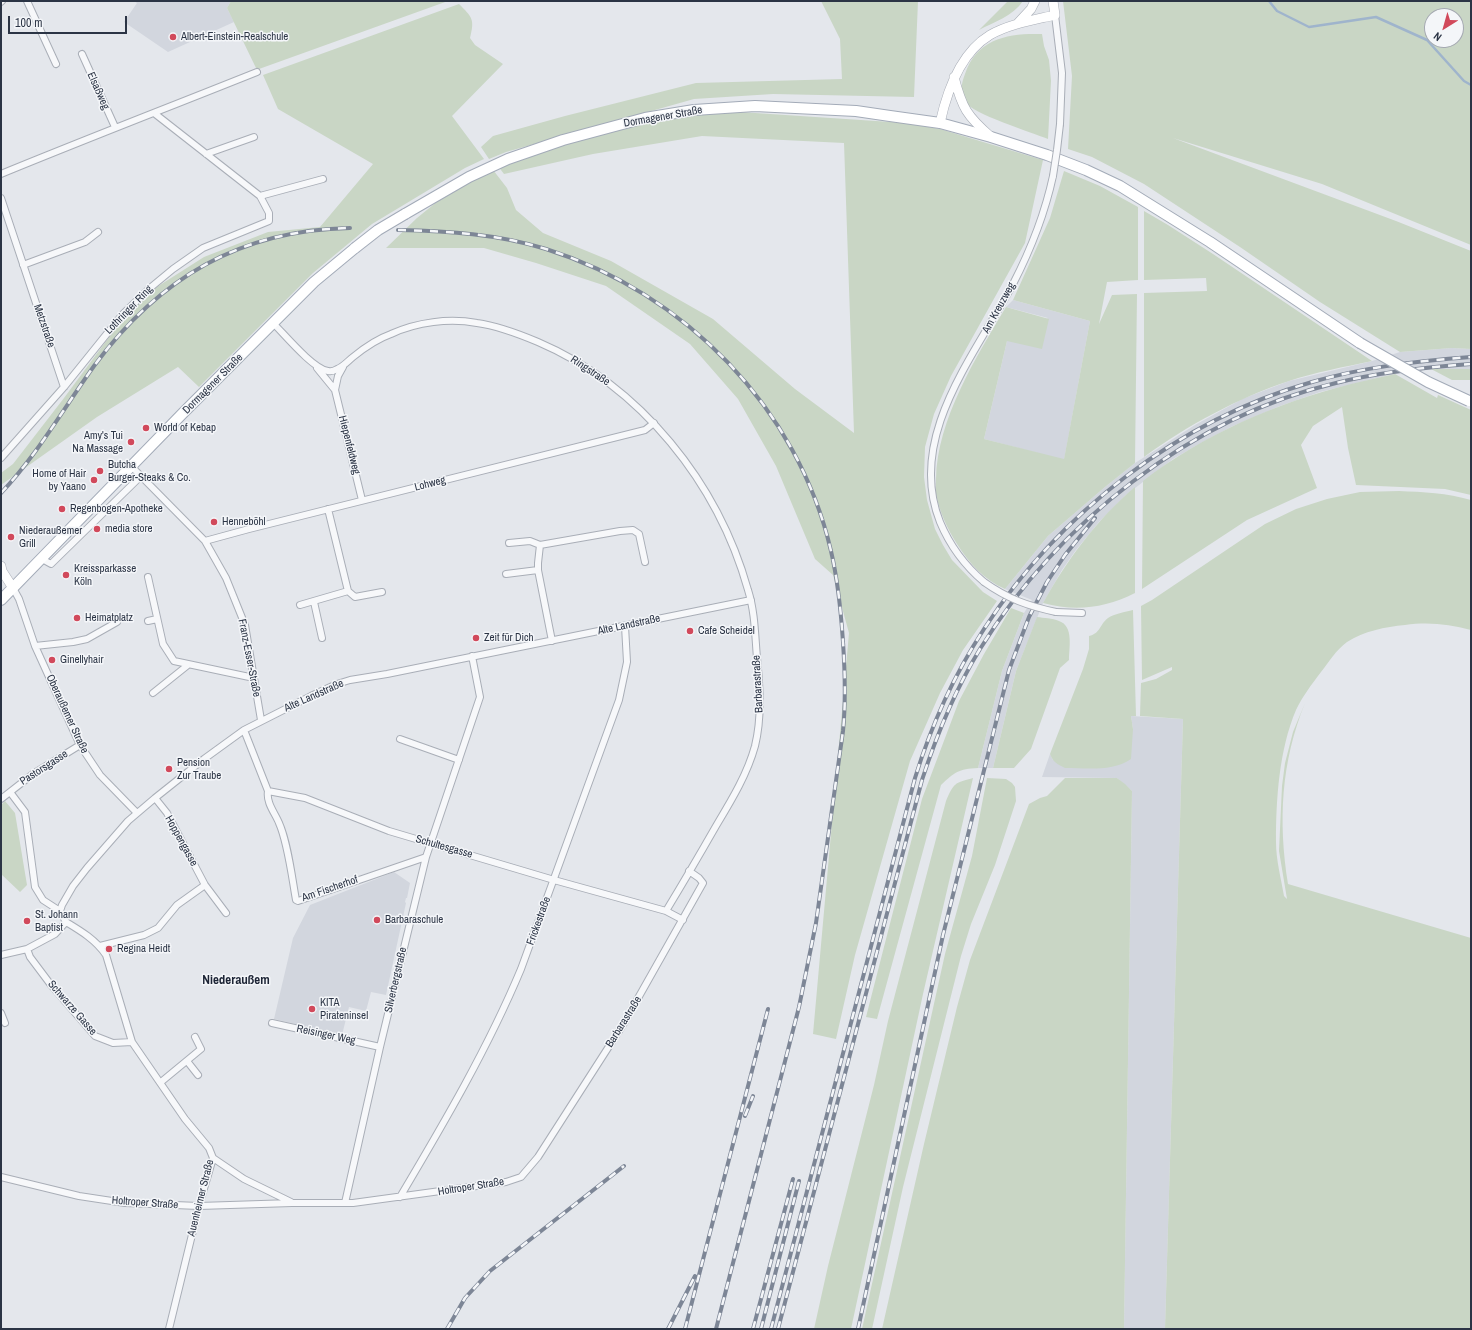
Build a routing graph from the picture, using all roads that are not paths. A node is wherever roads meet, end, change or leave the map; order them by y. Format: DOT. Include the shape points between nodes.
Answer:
graph roads {
  1 [pos="27,1"];
  2 [pos="1035,1"];
  3 [pos="1053,1"];
  4 [pos="1055,15"];
  5 [pos="1018,23"];
  6 [pos="82,54"];
  7 [pos="56,64"];
  8 [pos="257,72"];
  9 [pos="954,77"];
  10 [pos="154,113"];
  11 [pos="940,124"];
  12 [pos="114,127"];
  13 [pos="254,137"];
  14 [pos="991,137"];
  15 [pos="206,154"];
  16 [pos="1,174"];
  17 [pos="323,179"];
  18 [pos="260,196"];
  19 [pos="1,198"];
  20 [pos="98,232"];
  21 [pos="23,265"];
  22 [pos="273,323"];
  23 [pos="344,365"];
  24 [pos="317,368"];
  25 [pos="64,387"];
  26 [pos="335,390"];
  27 [pos="1470,402"];
  28 [pos="654,423"];
  29 [pos="1,458"];
  30 [pos="131,466"];
  31 [pos="141,476"];
  32 [pos="362,500"];
  33 [pos="328,509"];
  34 [pos="205,541"];
  35 [pos="509,543"];
  36 [pos="540,545"];
  37 [pos="42,559"];
  38 [pos="645,562"];
  39 [pos="1,566"];
  40 [pos="538,570"];
  41 [pos="506,574"];
  42 [pos="148,577"];
  43 [pos="13,588"];
  44 [pos="348,591"];
  45 [pos="382,592"];
  46 [pos="1,600"];
  47 [pos="751,600"];
  48 [pos="314,602"];
  49 [pos="300,605"];
  50 [pos="1082,613"];
  51 [pos="157,619"];
  52 [pos="148,621"];
  53 [pos="117,622"];
  54 [pos="625,626"];
  55 [pos="322,638"];
  56 [pos="552,641"];
  57 [pos="35,646"];
  58 [pos="472,656"];
  59 [pos="188,665"];
  60 [pos="254,678"];
  61 [pos="153,693"];
  62 [pos="261,720"];
  63 [pos="244,730"];
  64 [pos="400,739"];
  65 [pos="80,745"];
  66 [pos="459,760"];
  67 [pos="268,791"];
  68 [pos="10,792"];
  69 [pos="155,798"];
  70 [pos="1,800"];
  71 [pos="136,813"];
  72 [pos="430,843"];
  73 [pos="426,857"];
  74 [pos="689,871"];
  75 [pos="554,880"];
  76 [pos="205,885"];
  77 [pos="666,911"];
  78 [pos="60,912"];
  79 [pos="226,913"];
  80 [pos="683,920"];
  81 [pos="66,922"];
  82 [pos="100,946"];
  83 [pos="27,949"];
  84 [pos="1,955"];
  85 [pos="1,1013"];
  86 [pos="5,1023"];
  87 [pos="272,1023"];
  88 [pos="195,1037"];
  89 [pos="132,1042"];
  90 [pos="380,1047"];
  91 [pos="187,1061"];
  92 [pos="198,1075"];
  93 [pos="161,1082"];
  94 [pos="213,1158"];
  95 [pos="528,1171"];
  96 [pos="1,1177"];
  97 [pos="400,1197"];
  98 [pos="292,1203"];
  99 [pos="345,1203"];
  100 [pos="199,1206"];
  101 [pos="169,1329"];
  1 -- 7 [label="street"];
  2 -- 5 [label="main road"];
  3 -- 4 [label="main road"];
  4 -- 5 [label="main road"];
  4 -- 50 [label="street, Am Kreuzweg, bridge" via="1062,73 1060,124 1048,196 1014,282 950,397 935,438 931,486 934,506 948,540 968,568 984,582 1018,603 1056,612"];
  5 -- 9 [label="main road" via="990,35 972,51"];
  6 -- 12 [label="street, Elsaßweg"];
  8 -- 10 [label="street"];
  9 -- 11 [label="main road"];
  9 -- 14 [label="main road" via="965,109"];
  10 -- 12 [label="street"];
  10 -- 15 [label="street, Lothringer Ring"];
  11 -- 14 [label="main road, Dormagener Straße"];
  11 -- 22 [label="main road, Dormagener Straße, bridge" via="856,111 755,106 694,110 604,128 508,158 469,177 378,230 314,282"];
  12 -- 16 [label="street"];
  13 -- 15 [label="street"];
  14 -- 27 [label="main road, Dormagener Straße, bridge" via="1047,155 1120,186 1210,242 1360,343 1422,379"];
  15 -- 18 [label="street, Lothringer Ring"];
  17 -- 18 [label="street"];
  18 -- 25 [label="street, Lothringer Ring" via="269,214 269,221 203,248 173,269 122,315"];
  19 -- 21 [label="street, Metzstraße"];
  20 -- 21 [label="street" via="85,242"];
  21 -- 25 [label="street, Metzstraße"];
  22 -- 24 [label="street"];
  22 -- 30 [label="main road, Dormagener Straße"];
  23 -- 24 [label="street, Ringstraße" via="335,371"];
  23 -- 26 [label="street"];
  23 -- 28 [label="street, Ringstraße" via="377,341 400,330 450,320 481,323 520,334 580,363 620,392"];
  24 -- 26 [label="street"];
  25 -- 29 [label="street, Lothringer Ring"];
  26 -- 32 [label="street, Hiepenfeldweg"];
  28 -- 32 [label="street, Lohweg" via="645,430"];
  28 -- 47 [label="street, Ringstraße" via="685,461 717,512 733,547"];
  30 -- 31 [label="street, Franz-Esser-Straße"];
  30 -- 37 [label="main road, Dormagener Straße"];
  31 -- 34 [label="street, Franz-Esser-Straße"];
  31 -- 37 [label="street" via="51,564"];
  32 -- 33 [label="street, Lohweg"];
  33 -- 34 [label="street, Lohweg"];
  33 -- 44 [label="street"];
  34 -- 60 [label="street, Franz-Esser-Straße" via="226,578 245,625"];
  35 -- 36 [label="street" via="530,541"];
  36 -- 38 [label="street" via="633,530 639,534"];
  36 -- 40 [label="street"];
  37 -- 43 [label="main road, Dormagener Straße"];
  39 -- 43 [label="main road, Oberaußemer Straße"];
  40 -- 41 [label="street"];
  40 -- 56 [label="street"];
  42 -- 51 [label="street"];
  43 -- 46 [label="main road, Dormagener Straße"];
  43 -- 57 [label="street, Oberaußemer Straße"];
  44 -- 45 [label="street" via="355,597"];
  44 -- 48 [label="street"];
  47 -- 54 [label="street, Alte Landstraße"];
  47 -- 74 [label="street, Barbarastraße" via="761,709 755,746 734,796"];
  48 -- 49 [label="street"];
  48 -- 55 [label="street"];
  51 -- 52 [label="street"];
  51 -- 59 [label="street" via="163,644 174,662"];
  53 -- 57 [label="street" via="87,639"];
  54 -- 56 [label="street, Alte Landstraße"];
  54 -- 75 [label="street, Frickestraße" via="627,662 619,700"];
  56 -- 58 [label="street, Alte Landstraße"];
  57 -- 65 [label="street, Oberaußemer Straße"];
  58 -- 62 [label="street, Alte Landstraße" via="350,680"];
  58 -- 66 [label="street, Silverbergstraße" via="480,697"];
  59 -- 60 [label="street"];
  59 -- 61 [label="street"];
  60 -- 62 [label="street, Franz-Esser-Straße"];
  62 -- 63 [label="street, Alte Landstraße"];
  63 -- 67 [label="street"];
  63 -- 69 [label="street, Alte Landstraße"];
  64 -- 66 [label="street"];
  65 -- 68 [label="street, Pastorsgasse" via="33,774"];
  65 -- 71 [label="street, Oberaußemer Straße" via="102,777"];
  66 -- 72 [label="street, Silverbergstraße"];
  67 -- 72 [label="street, Schultesgasse" via="305,798 375,826"];
  67 -- 73 [label="street, Am Fischerhof" via="270,806 283,834 298,901"];
  68 -- 70 [label="street, Pastorsgasse"];
  68 -- 78 [label="street, Pastorsgasse" via="25,812 35,887 43,900"];
  69 -- 71 [label="street, Alte Landstraße"];
  69 -- 76 [label="street, Hoppengasse" via="167,813"];
  71 -- 78 [label="street, Alte Landstraße" via="87,868 68,895"];
  72 -- 73 [label="street, Silverbergstraße"];
  72 -- 75 [label="street, Schultesgasse"];
  73 -- 90 [label="street, Silverbergstraße"];
  74 -- 77 [label="street, Barbarastraße"];
  74 -- 80 [label="street, Barbarastraße" via="704,883"];
  75 -- 77 [label="street, Schultesgasse"];
  75 -- 97 [label="street, Frickestraße" via="503,1010 449,1114"];
  76 -- 79 [label="street, Hoppengasse"];
  76 -- 82 [label="street" via="177,904 158,928"];
  77 -- 80 [label="street, Schultesgasse"];
  78 -- 81 [label="street"];
  80 -- 95 [label="street, Barbarastraße" via="624,1023"];
  81 -- 82 [label="street, Auenheimer Straße"];
  81 -- 83 [label="street" via="55,934"];
  82 -- 89 [label="street, Auenheimer Straße" via="106,955"];
  83 -- 84 [label="street"];
  83 -- 89 [label="street, Schwarze Gasse" via="51,985 95,1036 113,1043"];
  85 -- 86 [label="street"];
  87 -- 90 [label="street, Reisinger Weg"];
  88 -- 91 [label="street" via="201,1049"];
  89 -- 93 [label="street, Auenheimer Straße"];
  90 -- 99 [label="street, Silverbergstraße"];
  91 -- 92 [label="street"];
  91 -- 93 [label="street"];
  93 -- 94 [label="street, Auenheimer Straße" via="185,1119 209,1148"];
  94 -- 98 [label="street, Holtroper Straße" via="244,1179"];
  94 -- 100 [label="street, Auenheimer Straße"];
  95 -- 97 [label="street, Holtroper Straße" via="514,1180"];
  96 -- 100 [label="street, Holtroper Straße" via="79,1196 125,1203"];
  97 -- 99 [label="street, Holtroper Straße"];
  98 -- 99 [label="street, Holtroper Straße"];
  98 -- 100 [label="street, Holtroper Straße"];
  100 -- 101 [label="street, Auenheimer Straße"];
}
